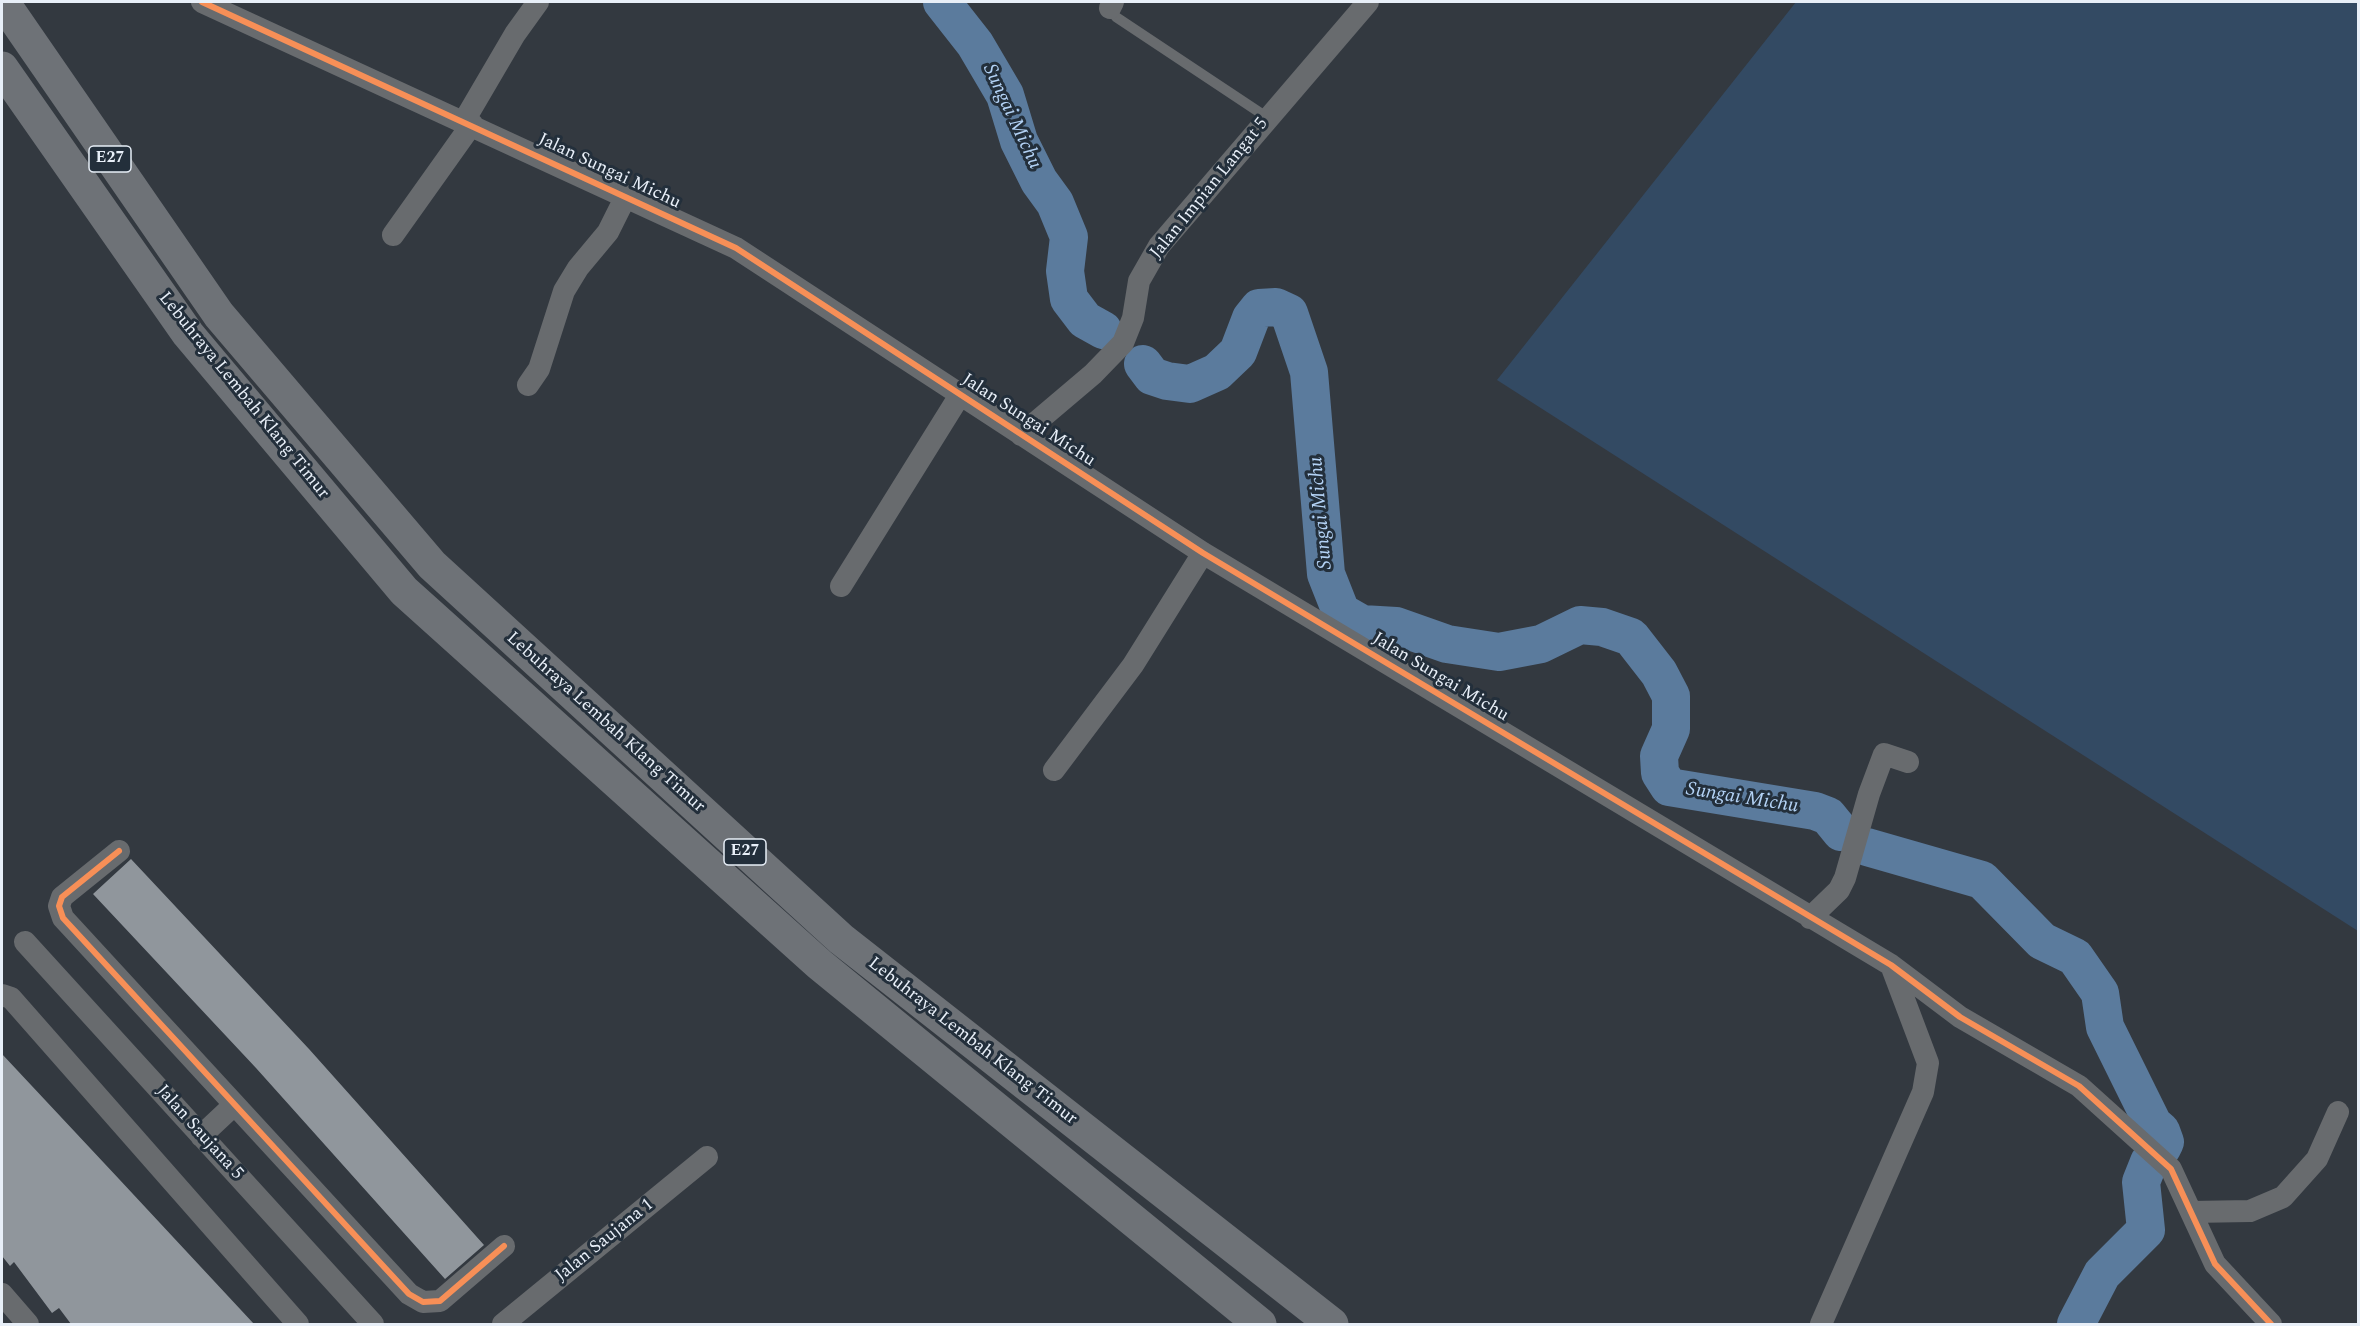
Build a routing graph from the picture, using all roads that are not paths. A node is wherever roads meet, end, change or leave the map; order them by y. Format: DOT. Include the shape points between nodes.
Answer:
graph roads {
  1 [pos="3,2"];
  2 [pos="538,2"];
  3 [pos="1368,2"];
  4 [pos="213,4"];
  5 [pos="1111,5"];
  6 [pos="2,68"];
  7 [pos="1268,118"];
  8 [pos="468,122"];
  9 [pos="626,196"];
  10 [pos="393,235"];
  11 [pos="528,385"];
  12 [pos="960,395"];
  13 [pos="1021,435"];
  14 [pos="1203,553"];
  15 [pos="841,586"];
  16 [pos="1908,762"];
  17 [pos="1054,770"];
  18 [pos="119,851"];
  19 [pos="1810,918"];
  20 [pos="25,942"];
  21 [pos="1892,965"];
  22 [pos="2,995"];
  23 [pos="234,1105"];
  24 [pos="2338,1112"];
  25 [pos="201,1136"];
  26 [pos="707,1157"];
  27 [pos="2191,1212"];
  28 [pos="504,1246"];
  29 [pos="2,1294"];
  30 [pos="28,1324"];
  31 [pos="298,1324"];
  32 [pos="373,1324"];
  33 [pos="503,1324"];
  34 [pos="1260,1324"];
  35 [pos="1332,1324"];
  36 [pos="1821,1324"];
  37 [pos="2271,1324"];
  1 -- 35 [label="highway, Lebuhraya Lembah Klang Timur / E27" via="219,315 432,565 841,939"];
  2 -- 8 [label="street" via="515,34"];
  3 -- 7 [label="street, Jalan Impian Langat 5"];
  4 -- 8 [label="street, Jalan Sungai Michu"];
  5 -- 7 [label="lane" via="1116,17"];
  6 -- 34 [label="highway, Lebuhraya Lembah Klang Timur / E27" via="188,334 404,591 819,964"];
  7 -- 13 [label="street, Jalan Impian Langat 5" via="1159,246 1139,281 1133,318 1123,343"];
  8 -- 9 [label="street, Jalan Sungai Michu"];
  8 -- 10 [label="street"];
  9 -- 11 [label="street" via="608,232 564,291 539,369"];
  9 -- 12 [label="street, Jalan Sungai Michu" via="736,248"];
  12 -- 13 [label="street, Jalan Sungai Michu"];
  12 -- 15 [label="street"];
  13 -- 14 [label="street, Jalan Sungai Michu"];
  14 -- 17 [label="street" via="1133,665"];
  14 -- 19 [label="street, Jalan Sungai Michu"];
  16 -- 19 [label="street" via="1884,754 1845,878 1839,890"];
  18 -- 23 [label="street" via="62,897 59,906 63,918"];
  19 -- 21 [label="street, Jalan Sungai Michu"];
  20 -- 25 [label="street, Jalan Saujana 5"];
  21 -- 27 [label="street, Jalan Sungai Michu" via="1960,1017 2079,1086 2170,1169"];
  21 -- 36 [label="street" via="1928,1063 1923,1092"];
  22 -- 31 [label="street" via="11,998"];
  23 -- 25 [label="street"];
  23 -- 28 [label="street" via="409,1294 423,1302 440,1301"];
  24 -- 27 [label="street" via="2317,1159 2283,1197 2250,1211"];
  25 -- 32 [label="street, Jalan Saujana 5"];
  26 -- 33 [label="street, Jalan Saujana 1"];
  27 -- 37 [label="street, Jalan Sungai Michu" via="2215,1264"];
  29 -- 30 [label="street"];
}
